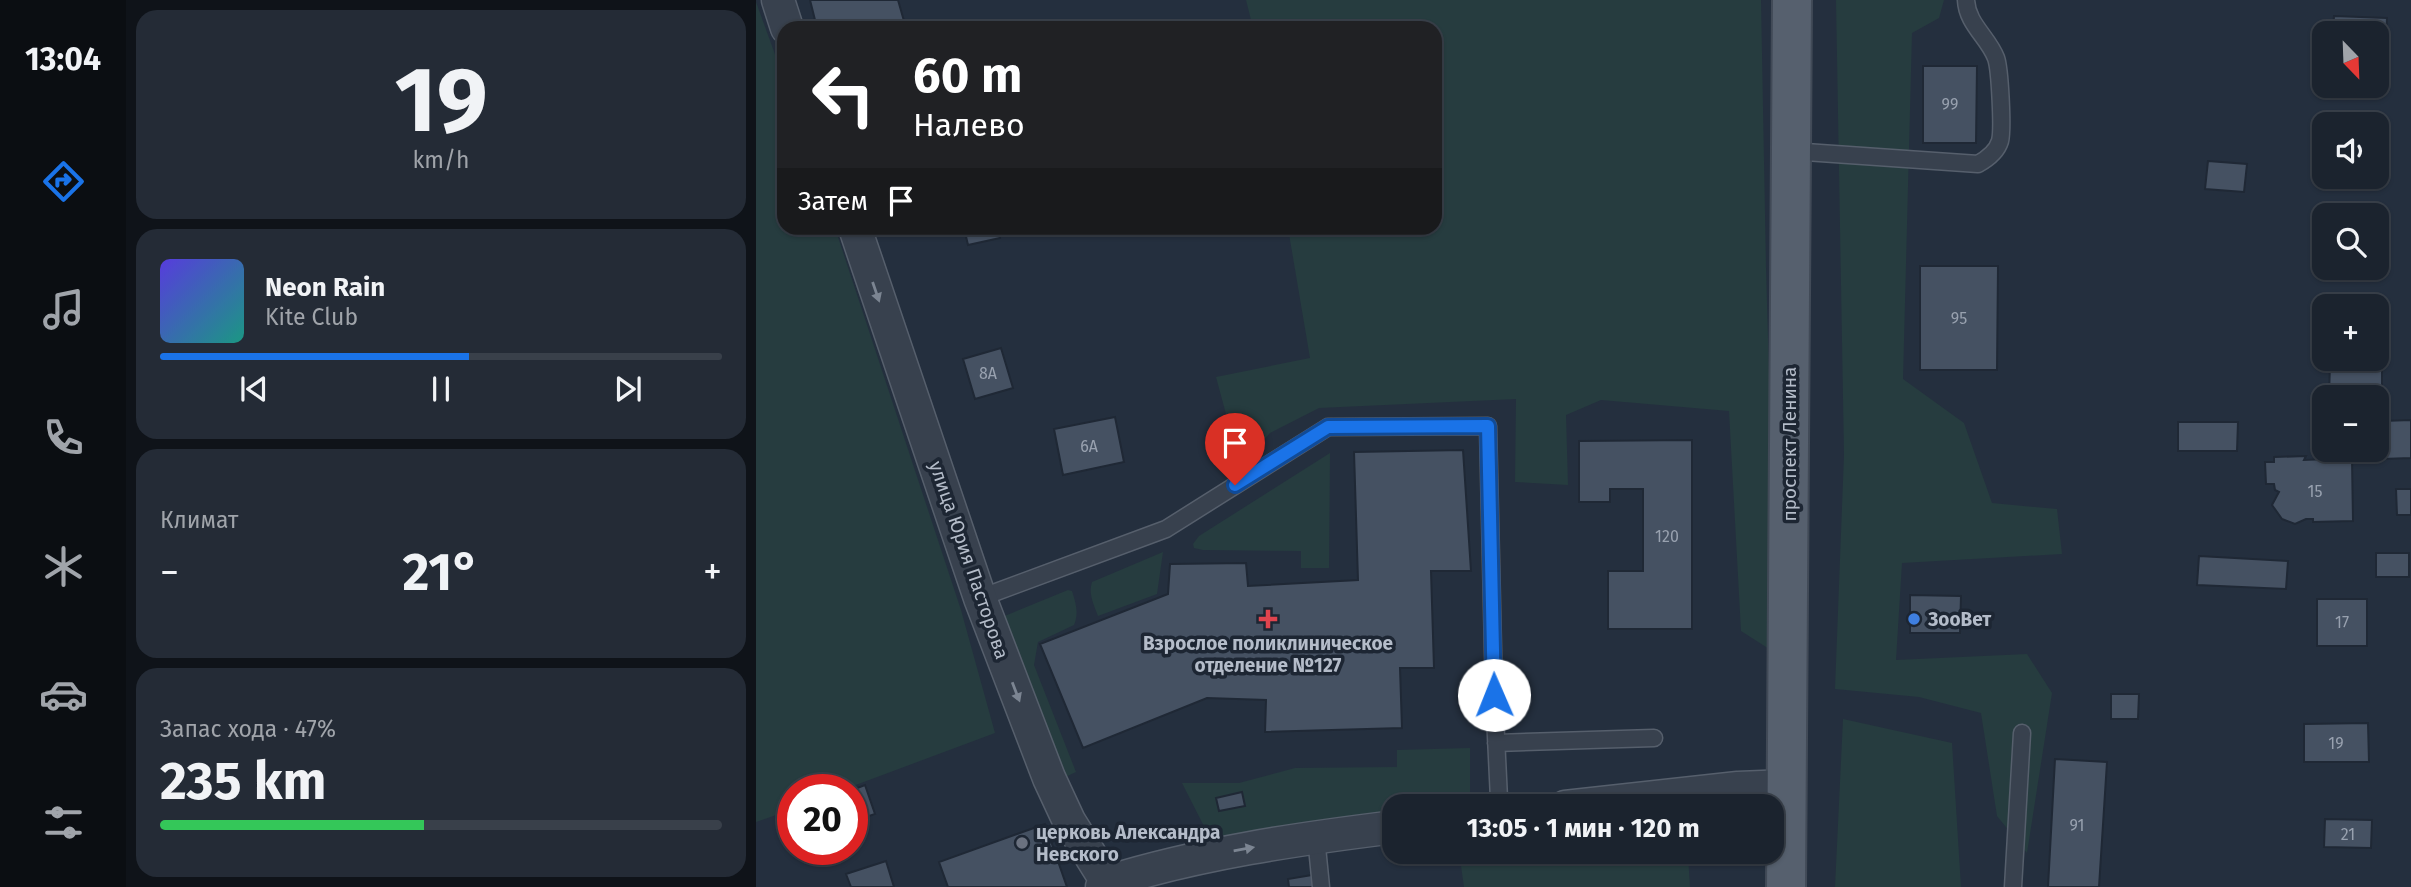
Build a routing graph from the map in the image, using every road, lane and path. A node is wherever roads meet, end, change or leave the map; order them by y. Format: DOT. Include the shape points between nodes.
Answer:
graph roads {
  1 [pos="778,0"];
  2 [pos="1792,0"];
  3 [pos="1966,0"];
  4 [pos="785,21"];
  5 [pos="1791,151"];
  6 [pos="857,235"];
  7 [pos="979,598"];
  8 [pos="2022,733"];
  9 [pos="1654,737"];
  10 [pos="1496,743"];
  11 [pos="1788,786"];
  12 [pos="1499,794"];
  13 [pos="1683,794"];
  14 [pos="1382,828"];
  15 [pos="1316,836"];
  16 [pos="1104,885"];
  17 [pos="1321,887"];
  18 [pos="1786,887"];
  19 [pos="2013,887"];
  1 -- 4 [label="street"];
  2 -- 5 [label="main road, проспект Ленина"];
  3 -- 5 [label="lane" via="1972,21 1996,58 2000,81 2000,141 1989,158 1978,164"];
  5 -- 11 [label="main road, проспект Ленина"];
  6 -- 7 [label="street, улица Юрия Пасторова, one-way"];
  7 -- 10 [label="lane" via="1166,529 1328,427 1488,426"];
  7 -- 16 [label="street, улица Юрия Пасторова, one-way" via="1049,778"];
  8 -- 19 [label="lane"];
  9 -- 10 [label="lane"];
  10 -- 12 [label="lane"];
  11 -- 13 [label="street"];
  11 -- 18 [label="main road, проспект Ленина"];
  14 -- 15 [label="street"];
  16 -- 15 [label="street, one-way" via="1161,866"];
  15 -- 17 [label="lane"];
}
